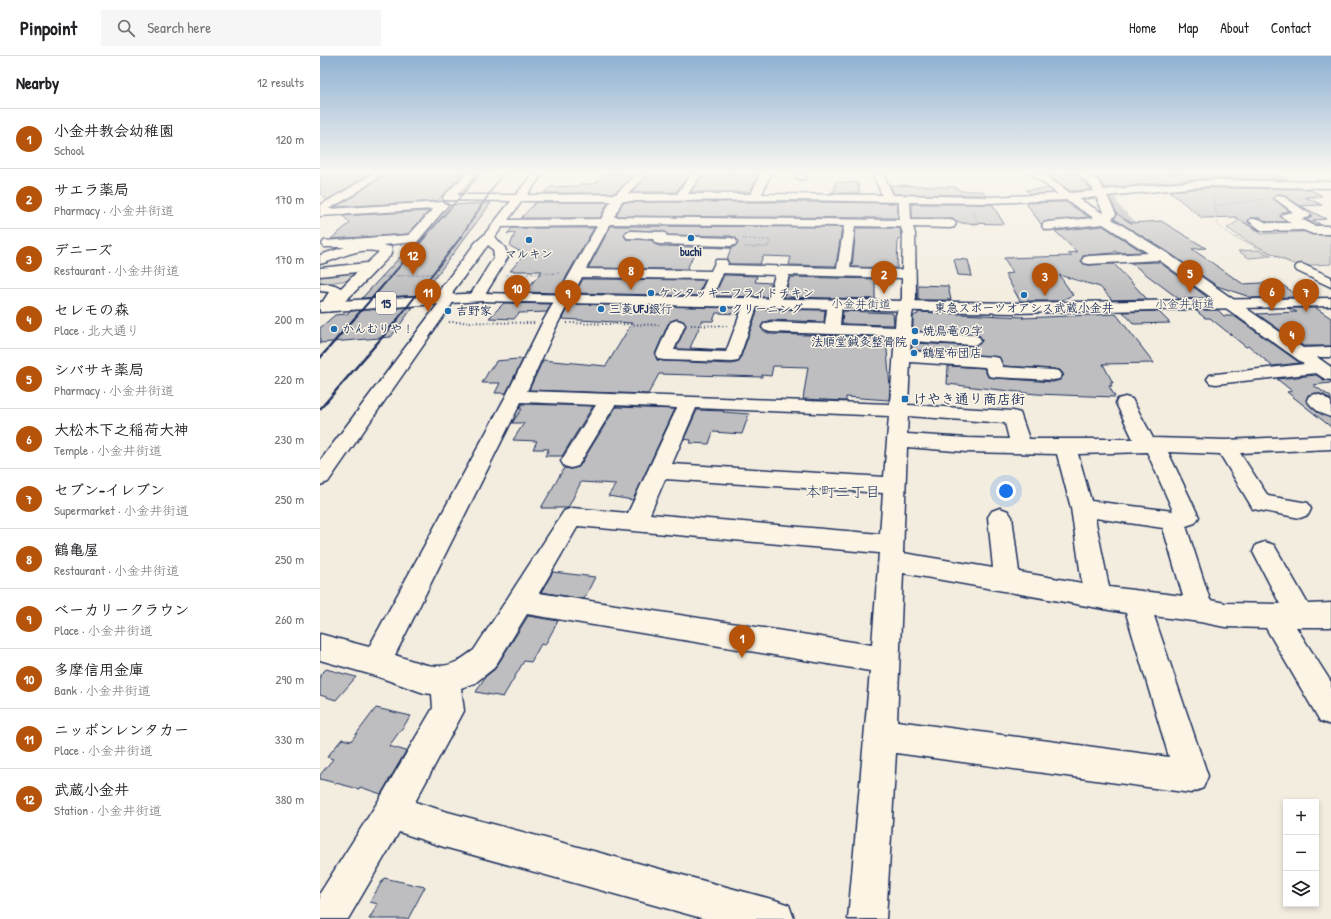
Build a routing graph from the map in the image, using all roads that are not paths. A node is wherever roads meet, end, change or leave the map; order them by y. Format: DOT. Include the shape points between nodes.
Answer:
graph roads {
  1 [pos="367,213"];
  2 [pos="435,213"];
  3 [pos="507,213"];
  4 [pos="610,213"];
  5 [pos="904,213"];
  6 [pos="1094,213"];
  7 [pos="1110,213"];
  8 [pos="1302,213"];
  9 [pos="1105,220"];
  10 [pos="606,221"];
  11 [pos="740,221"];
  12 [pos="1255,221"];
  13 [pos="850,223"];
  14 [pos="355,224"];
  15 [pos="499,224"];
  16 [pos="907,224"];
  17 [pos="950,224"];
  18 [pos="1048,226"];
  19 [pos="1305,226"];
  20 [pos="1331,230"];
  21 [pos="344,233"];
  22 [pos="598,234"];
  23 [pos="488,238"];
  24 [pos="730,242"];
  25 [pos="324,246"];
  26 [pos="360,248"];
  27 [pos="500,254"];
  28 [pos="1162,256"];
  29 [pos="320,260"];
  30 [pos="1089,260"];
  31 [pos="371,267"];
  32 [pos="1302,268"];
  33 [pos="337,270"];
  34 [pos="783,271"];
  35 [pos="320,272"];
  36 [pos="717,272"];
  37 [pos="843,272"];
  38 [pos="577,274"];
  39 [pos="909,274"];
  40 [pos="482,276"];
  41 [pos="361,277"];
  42 [pos="1331,284"];
  43 [pos="323,287"];
  44 [pos="451,287"];
  45 [pos="564,297"];
  46 [pos="704,300"];
  47 [pos="752,301"];
  48 [pos="774,302"];
  49 [pos="1331,302"];
  50 [pos="835,303"];
  51 [pos="1229,303"];
  52 [pos="908,305"];
  53 [pos="323,307"];
  54 [pos="320,322"];
  55 [pos="677,325"];
  56 [pos="770,327"];
  57 [pos="832,329"];
  58 [pos="973,340"];
  59 [pos="903,341"];
  60 [pos="1331,352"];
  61 [pos="1299,353"];
  62 [pos="1325,371"];
  63 [pos="1053,375"];
  64 [pos="1216,379"];
  65 [pos="515,396"];
  66 [pos="609,399"];
  67 [pos="689,402"];
  68 [pos="1125,403"];
  69 [pos="899,410"];
  70 [pos="897,440"];
  71 [pos="1330,443"];
  72 [pos="1021,445"];
  73 [pos="1150,445"];
  74 [pos="1226,447"];
  75 [pos="1066,448"];
  76 [pos="571,461"];
  77 [pos="659,471"];
  78 [pos="320,477"];
  79 [pos="895,486"];
  80 [pos="1082,508"];
  81 [pos="1300,509"];
  82 [pos="1000,517"];
  83 [pos="1172,520"];
  84 [pos="635,522"];
  85 [pos="1265,552"];
  86 [pos="891,553"];
  87 [pos="1007,581"];
  88 [pos="1097,595"];
  89 [pos="520,601"];
  90 [pos="1136,603"];
  91 [pos="1200,610"];
  92 [pos="1287,616"];
  93 [pos="1331,616"];
  94 [pos="320,647"];
  95 [pos="885,660"];
  96 [pos="376,662"];
  97 [pos="445,680"];
  98 [pos="1331,710"];
  99 [pos="880,735"];
  100 [pos="391,812"];
  101 [pos="326,919"];
  102 [pos="775,919"];
  103 [pos="867,919"];
  1 -- 14 [label="street"];
  2 -- 25 [label="street" via="413,239"];
  3 -- 15 [label="street"];
  4 -- 10 [label="street"];
  5 -- 16 [label="street"];
  6 -- 9 [label="street"];
  7 -- 9 [label="street"];
  8 -- 19 [label="street" via="1305,215 1287,216"];
  9 -- 18 [label="street"];
  9 -- 28 [label="street"];
  10 -- 11 [label="street"];
  10 -- 15 [label="street"];
  10 -- 22 [label="street"];
  11 -- 13 [label="street"];
  11 -- 24 [label="street"];
  12 -- 19 [label="street" via="1265,227"];
  13 -- 16 [label="street"];
  13 -- 37 [label="street"];
  15 -- 23 [label="street"];
  16 -- 17 [label="street"];
  16 -- 39 [label="street"];
  19 -- 20 [label="street" via="1314,230"];
  21 -- 25 [label="street"];
  22 -- 24 [label="street" via="660,236 659,240"];
  22 -- 38 [label="street"];
  23 -- 27 [label="street" via="499,248"];
  23 -- 40 [label="street" via="480,245"];
  24 -- 36 [label="street"];
  26 -- 29 [label="street" via="338,251"];
  26 -- 31 [label="street" via="378,247 386,250"];
  26 -- 33 [label="street"];
  27 -- 40 [label="street" via="500,262"];
  27 -- 40 [label="street" via="489,253"];
  28 -- 30 [label="street"];
  28 -- 51 [label="street"];
  31 -- 33 [label="street"];
  31 -- 41 [label="street"];
  32 -- 42 [label="street"];
  33 -- 35 [label="street"];
  34 -- 36 [label="street"];
  34 -- 37 [label="street"];
  34 -- 48 [label="street"];
  36 -- 38 [label="street"];
  36 -- 46 [label="street"];
  37 -- 39 [label="street"];
  38 -- 45 [label="street"];
  39 -- 52 [label="street"];
  40 -- 44 [label="street, 小金井街道 / 15"];
  40 -- 44 [label="street"];
  40 -- 44 [label="street" via="463,278"];
  40 -- 45 [label="street, 小金井街道 / 15"];
  41 -- 43 [label="street" via="350,282"];
  41 -- 53 [label="street"];
  43 -- 53 [label="street" via="332,288 336,292"];
  44 -- 53 [label="street, 小金井街道 / 15"];
  44 -- 78 [label="street" via="445,304"];
  45 -- 46 [label="street, 小金井街道 / 15"];
  45 -- 65 [label="street"];
  46 -- 47 [label="street, 小金井街道 / 15"];
  47 -- 48 [label="street, 小金井街道 / 15"];
  47 -- 55 [label="street" via="732,357 664,355"];
  48 -- 50 [label="street, 小金井街道 / 15"];
  49 -- 51 [label="street, 小金井街道 / 15"];
  50 -- 52 [label="street, 小金井街道 / 15"];
  50 -- 57 [label="street"];
  51 -- 52 [label="street, 小金井街道 / 15" via="1013,308"];
  51 -- 61 [label="street"];
  52 -- 59 [label="street" via="904,315"];
  53 -- 54 [label="street" via="330,314"];
  56 -- 57 [label="street"];
  57 -- 59 [label="street"];
  58 -- 59 [label="street"];
  59 -- 63 [label="street" via="993,362 995,372"];
  59 -- 69 [label="street"];
  60 -- 61 [label="street"];
  61 -- 62 [label="street"];
  62 -- 64 [label="street"];
  65 -- 66 [label="street"];
  65 -- 96 [label="street"];
  66 -- 67 [label="street"];
  66 -- 76 [label="street"];
  67 -- 69 [label="street"];
  67 -- 77 [label="street"];
  68 -- 73 [label="street"];
  69 -- 70 [label="street"];
  69 -- 72 [label="street" via="1013,417"];
  70 -- 72 [label="street" via="967,445"];
  70 -- 79 [label="street"];
  71 -- 74 [label="street"];
  72 -- 75 [label="street"];
  73 -- 74 [label="street"];
  73 -- 75 [label="street"];
  73 -- 83 [label="street" via="1187,517"];
  74 -- 81 [label="street" via="1261,503"];
  75 -- 80 [label="street"];
  77 -- 79 [label="street"];
  77 -- 84 [label="street"];
  79 -- 86 [label="street"];
  80 -- 83 [label="street"];
  80 -- 88 [label="street"];
  82 -- 87 [label="street"];
  83 -- 91 [label="street"];
  84 -- 86 [label="street"];
  84 -- 89 [label="street" via="572,516"];
  85 -- 92 [label="street"];
  86 -- 87 [label="street"];
  86 -- 95 [label="street"];
  87 -- 88 [label="street"];
  88 -- 90 [label="street"];
  89 -- 95 [label="street"];
  89 -- 97 [label="street" via="484,659 465,673"];
  90 -- 91 [label="street"];
  90 -- 99 [label="street" via="1191,776"];
  91 -- 92 [label="street" via="1225,614"];
  92 -- 93 [label="street"];
  92 -- 98 [label="street"];
  94 -- 96 [label="street"];
  95 -- 99 [label="street"];
  96 -- 97 [label="street" via="424,679"];
  97 -- 100 [label="street" via="449,711"];
  99 -- 103 [label="street"];
  100 -- 101 [label="street"];
  100 -- 102 [label="street" via="444,829"];
}
